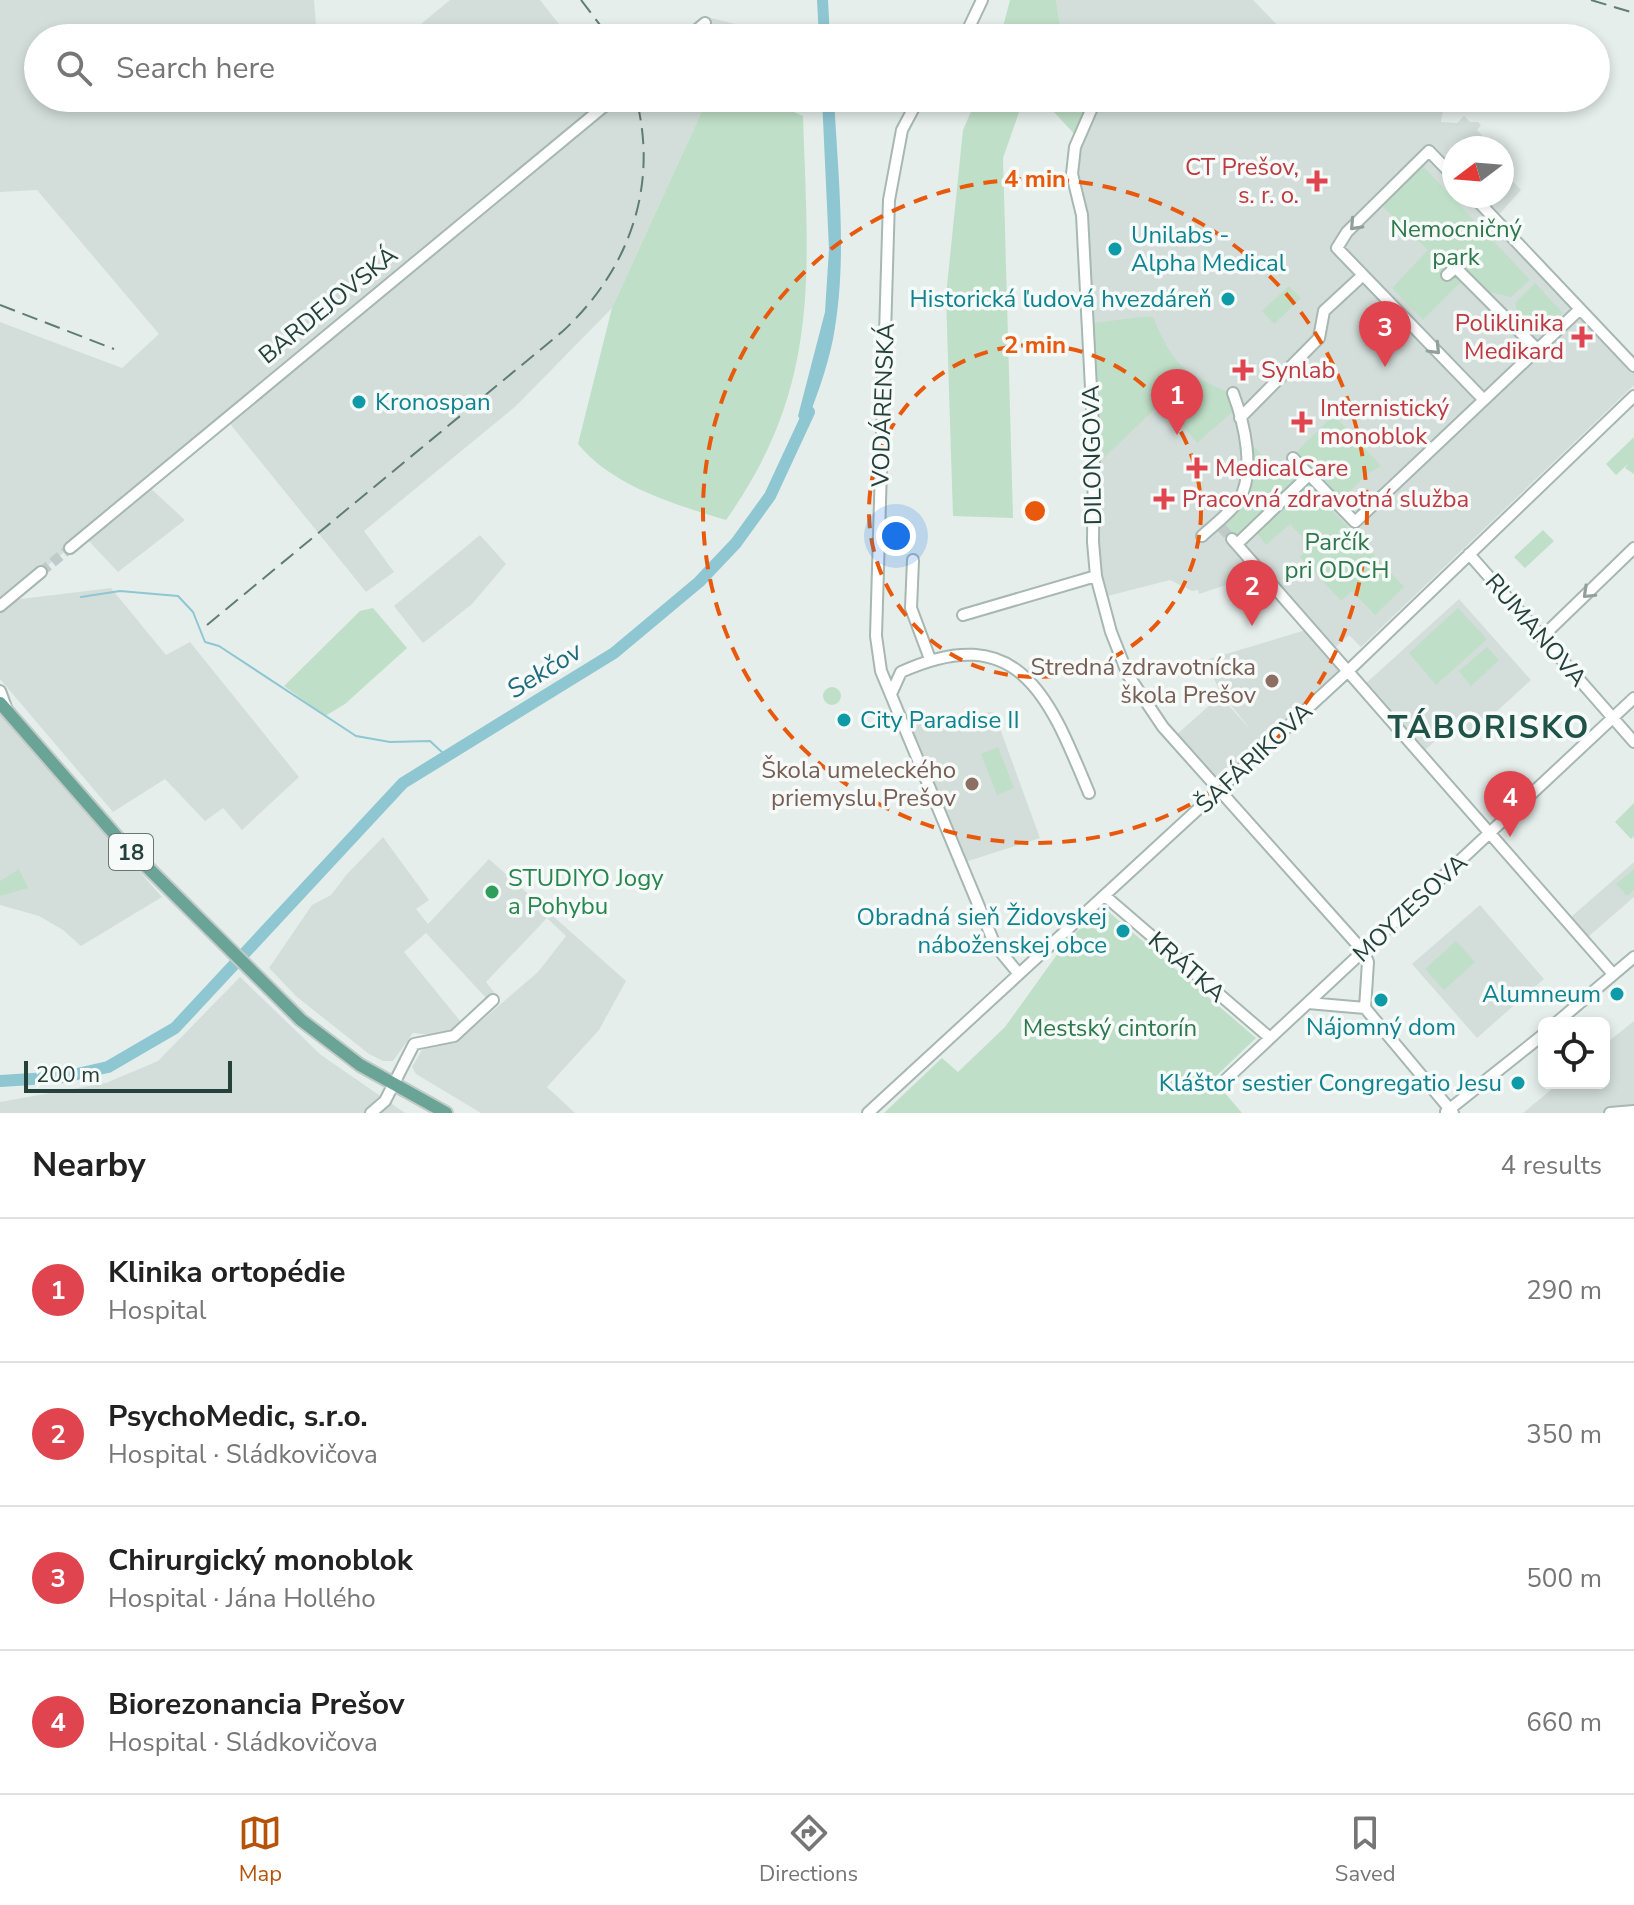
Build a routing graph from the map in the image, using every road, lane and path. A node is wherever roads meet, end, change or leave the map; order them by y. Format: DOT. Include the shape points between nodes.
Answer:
graph roads {
  1 [pos="982,0"];
  2 [pos="971,24"];
  3 [pos="597,112"];
  4 [pos="912,112"];
  5 [pos="1090,112"];
  6 [pos="1442,165"];
  7 [pos="1484,208"];
  8 [pos="1468,257"];
  9 [pos="1456,268"];
  10 [pos="1363,275"];
  11 [pos="1447,275"];
  12 [pos="1580,309"];
  13 [pos="1538,350"];
  14 [pos="1634,366"];
  15 [pos="1233,393"];
  16 [pos="1634,396"];
  17 [pos="1484,400"];
  18 [pos="1240,418"];
  19 [pos="1293,458"];
  20 [pos="1309,475"];
  21 [pos="1202,536"];
  22 [pos="70,548"];
  23 [pos="1634,548"];
  24 [pos="1469,554"];
  25 [pos="913,560"];
  26 [pos="41,572"];
  27 [pos="1096,576"];
  28 [pos="0,606"];
  29 [pos="963,615"];
  30 [pos="1542,637"];
  31 [pos="930,659"];
  32 [pos="1347,672"];
  33 [pos="0,691"];
  34 [pos="891,696"];
  35 [pos="1634,698"];
  36 [pos="4,707"];
  37 [pos="1612,718"];
  38 [pos="1634,742"];
  39 [pos="1220,791"];
  40 [pos="1089,793"];
  41 [pos="1489,834"];
  42 [pos="1105,896"];
  43 [pos="1364,952"];
  44 [pos="1634,957"];
  45 [pos="1019,974"];
  46 [pos="1613,974"];
  47 [pos="493,1000"];
  48 [pos="1308,1003"];
  49 [pos="1365,1008"];
  50 [pos="1563,1017"];
  51 [pos="1270,1038"];
  52 [pos="1538,1039"];
  53 [pos="395,1084"];
  54 [pos="1221,1084"];
  55 [pos="1634,1111"];
  56 [pos="1449,1112"];
  57 [pos="371,1113"];
  58 [pos="446,1113"];
  59 [pos="868,1113"];
  60 [pos="1610,1113"];
  1 -- 2 [label="street"];
  3 -- 22 [label="street, BARDEJOVSKÁ"];
  4 -- 34 [label="street, VODÁRENSKÁ" via="902,130 889,200 876,636"];
  5 -- 27 [label="street, DILONGOVA" via="1075,147 1072,174 1083,228"];
  6 -- 10 [label="street, one-way" via="1429,151 1347,232 1337,248"];
  7 -- 12 [label="street"];
  8 -- 9 [label="street"];
  9 -- 11 [label="street"];
  9 -- 13 [label="street"];
  10 -- 17 [label="street, one-way"];
  10 -- 18 [label="street" via="1324,311 1319,338"];
  12 -- 13 [label="street"];
  12 -- 14 [label="street"];
  13 -- 17 [label="street"];
  15 -- 18 [label="street"];
  16 -- 24 [label="street, ŠAFÁRIKOVA"];
  17 -- 20 [label="street" via="1355,522"];
  18 -- 21 [label="street" via="1248,469 1245,486 1219,525"];
  19 -- 20 [label="street"];
  20 -- 32 [label="street" via="1234,542"];
  23 -- 30 [label="street, one-way"];
  24 -- 30 [label="street, RUMANOVA"];
  24 -- 32 [label="street, ŠAFÁRIKOVA"];
  25 -- 31 [label="street" via="911,608"];
  26 -- 28 [label="street"];
  27 -- 29 [label="street"];
  27 -- 39 [label="street, DILONGOVA" via="1114,642 1135,688"];
  30 -- 37 [label="street, RUMANOVA"];
  31 -- 34 [label="street" via="901,672"];
  31 -- 40 [label="street" via="984,657 1022,673 1050,708"];
  32 -- 39 [label="street, ŠAFÁRIKOVA"];
  32 -- 41 [label="street"];
  33 -- 36 [label="street"];
  34 -- 45 [label="street, VODÁRENSKÁ" via="995,945"];
  35 -- 37 [label="street, MOYZESOVA"];
  36 -- 53 [label="main road, 18" via="117,837 262,982 333,1046"];
  37 -- 38 [label="street, RUMANOVA"];
  37 -- 41 [label="street, MOYZESOVA"];
  39 -- 42 [label="street, ŠAFÁRIKOVA"];
  39 -- 43 [label="street, DILONGOVA"];
  41 -- 43 [label="street, MOYZESOVA"];
  41 -- 46 [label="street"];
  42 -- 45 [label="street, ŠAFÁRIKOVA"];
  42 -- 51 [label="street, KRÁTKA"];
  43 -- 48 [label="street, MOYZESOVA"];
  43 -- 49 [label="street"];
  44 -- 46 [label="street"];
  45 -- 59 [label="street, ŠAFÁRIKOVA"];
  46 -- 50 [label="street"];
  47 -- 53 [label="street" via="454,1036 414,1044"];
  48 -- 49 [label="street"];
  48 -- 51 [label="street, MOYZESOVA"];
  49 -- 56 [label="street"];
  51 -- 54 [label="street, MOYZESOVA"];
  52 -- 56 [label="street"];
  53 -- 57 [label="street"];
  53 -- 58 [label="main road, 18"];
  55 -- 60 [label="street"];
}
